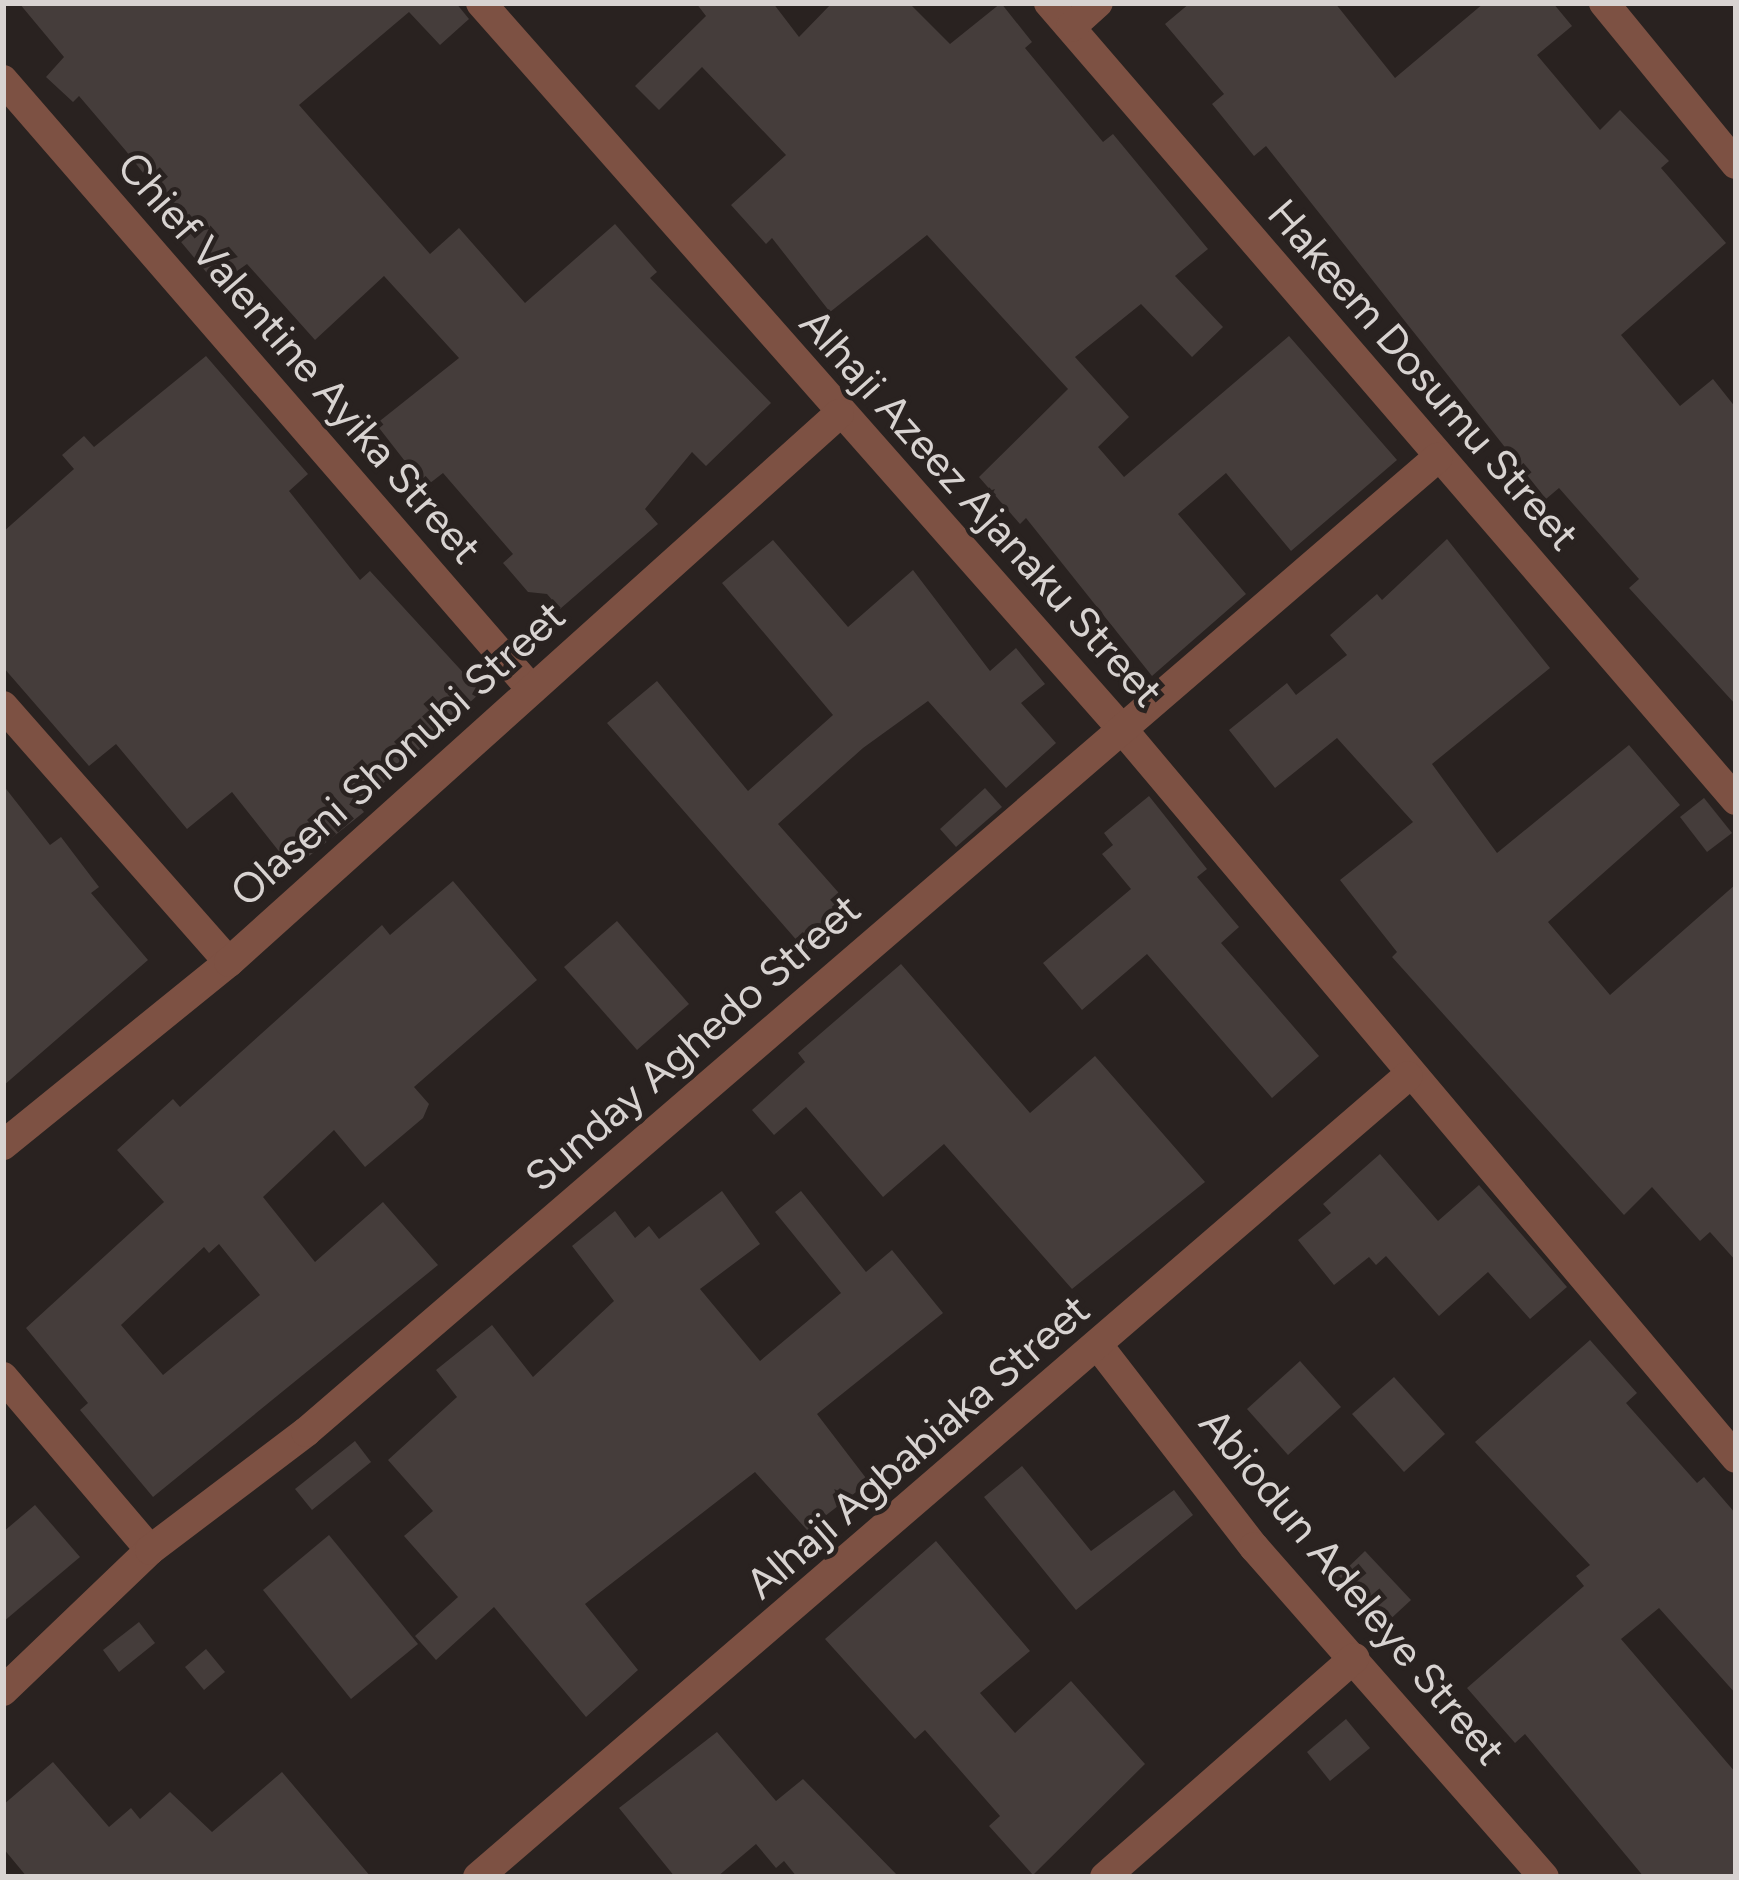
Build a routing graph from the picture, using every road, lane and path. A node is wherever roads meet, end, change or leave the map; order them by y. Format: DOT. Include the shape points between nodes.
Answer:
graph roads {
  1 [pos="481,3"];
  2 [pos="1049,3"];
  3 [pos="1098,3"];
  4 [pos="1604,3"];
  5 [pos="1071,26"];
  6 [pos="3,80"];
  7 [pos="1736,164"];
  8 [pos="839,414"];
  9 [pos="1437,458"];
  10 [pos="532,690"];
  11 [pos="3,706"];
  12 [pos="1122,728"];
  13 [pos="1736,800"];
  14 [pos="229,962"];
  15 [pos="1408,1076"];
  16 [pos="3,1144"];
  17 [pos="1100,1348"];
  18 [pos="3,1377"];
  19 [pos="1736,1457"];
  20 [pos="150,1550"];
  21 [pos="1354,1658"];
  22 [pos="3,1691"];
  23 [pos="478,1877"];
  24 [pos="1105,1877"];
  25 [pos="1544,1877"];
  1 -- 8 [label="street, Alhaji Azeez Ajanaku Street"];
  2 -- 5 [label="street, Hakeem Dosumu Street"];
  3 -- 5 [label="street"];
  4 -- 7 [label="street"];
  5 -- 9 [label="street, Hakeem Dosumu Street"];
  6 -- 10 [label="street, Chief Valentine Ayika Street"];
  8 -- 10 [label="street, Olaseni Shonubi Street"];
  8 -- 12 [label="street, Alhaji Azeez Ajanaku Street"];
  9 -- 12 [label="street, Sunday Aghedo Street"];
  9 -- 13 [label="street, Hakeem Dosumu Street"];
  10 -- 14 [label="street, Olaseni Shonubi Street"];
  11 -- 14 [label="street"];
  12 -- 15 [label="street, Alhaji Azeez Ajanaku Street"];
  12 -- 20 [label="street, Sunday Aghedo Street" via="306,1432"];
  14 -- 16 [label="street, Olaseni Shonubi Street"];
  15 -- 17 [label="street, Alhaji Agbabiaka Street"];
  15 -- 19 [label="street, Alhaji Azeez Ajanaku Street"];
  17 -- 21 [label="street, Abiodun Adeleye Street" via="1254,1547"];
  17 -- 23 [label="street, Alhaji Agbabiaka Street"];
  18 -- 20 [label="street"];
  20 -- 22 [label="street, Sunday Aghedo Street"];
  21 -- 24 [label="street"];
  21 -- 25 [label="street, Abiodun Adeleye Street"];
}
